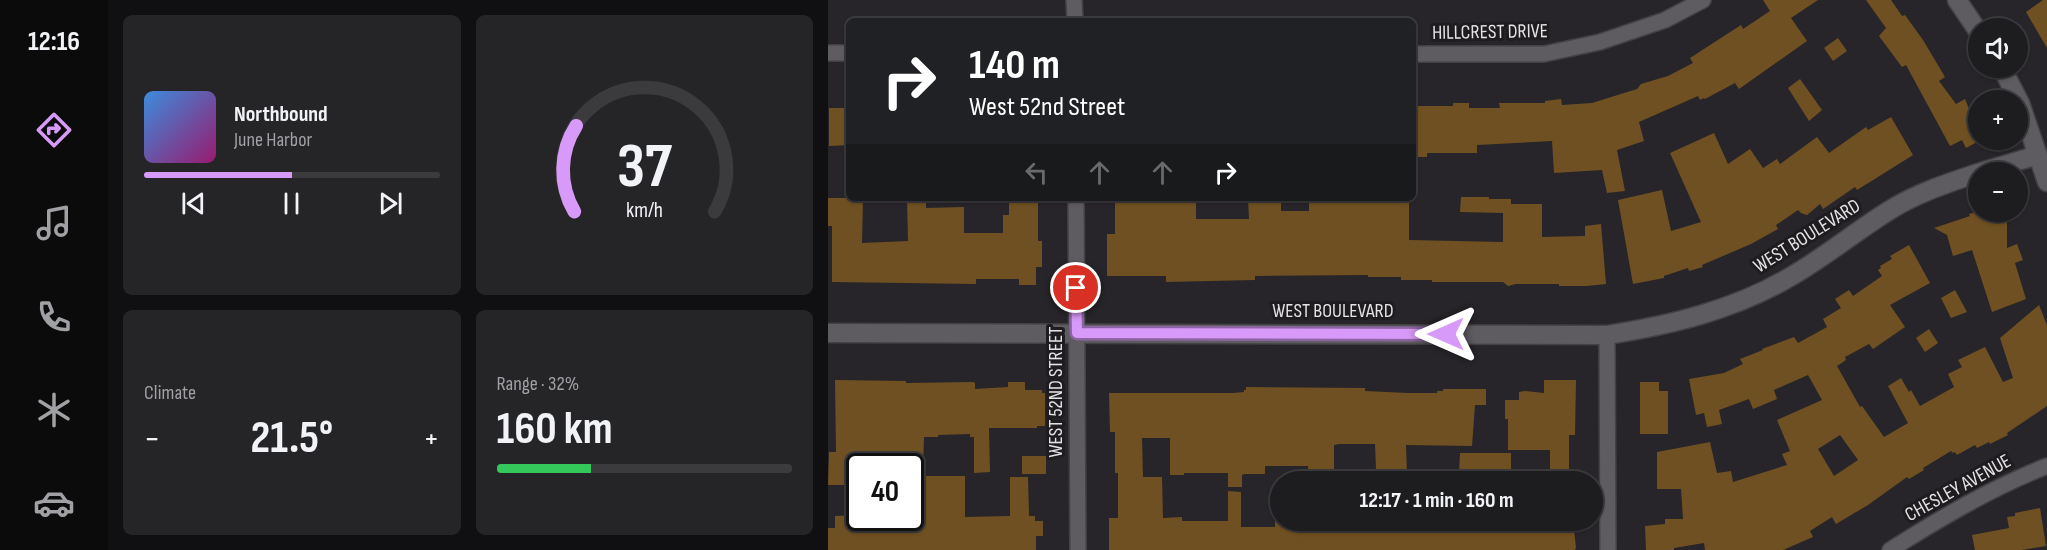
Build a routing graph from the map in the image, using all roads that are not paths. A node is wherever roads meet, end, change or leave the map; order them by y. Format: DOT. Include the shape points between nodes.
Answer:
graph roads {
  1 [pos="1074,0"];
  2 [pos="1703,0"];
  3 [pos="1957,0"];
  4 [pos="1075,18"];
  5 [pos="1969,18"];
  6 [pos="828,53"];
  7 [pos="846,53"];
  8 [pos="1416,54"];
  9 [pos="2007,78"];
  10 [pos="2038,155"];
  11 [pos="2015,162"];
  12 [pos="1968,177"];
  13 [pos="2047,182"];
  14 [pos="1076,201"];
  15 [pos="828,333"];
  16 [pos="1077,333"];
  17 [pos="1607,335"];
  18 [pos="2047,466"];
  19 [pos="1078,550"];
  20 [pos="1608,550"];
  21 [pos="1890,550"];
  1 -- 4 [label="street"];
  2 -- 8 [label="street, HILLCREST DRIVE" via="1665,20 1600,42 1544,54"];
  3 -- 5 [label="street"];
  6 -- 7 [label="street"];
  9 -- 10 [label="street"];
  10 -- 11 [label="street, WEST BOULEVARD"];
  10 -- 13 [label="street"];
  12 -- 17 [label="street, WEST BOULEVARD" via="1924,192 1890,210 1790,278 1747,298 1709,314"];
  14 -- 16 [label="street, WEST 52ND STREET"];
  15 -- 16 [label="street, WEST BOULEVARD"];
  16 -- 17 [label="street, WEST BOULEVARD"];
  16 -- 19 [label="street, WEST 52ND STREET"];
  17 -- 20 [label="street"];
  18 -- 21 [label="street, CHESLEY AVENUE" via="1998,486"];
}
